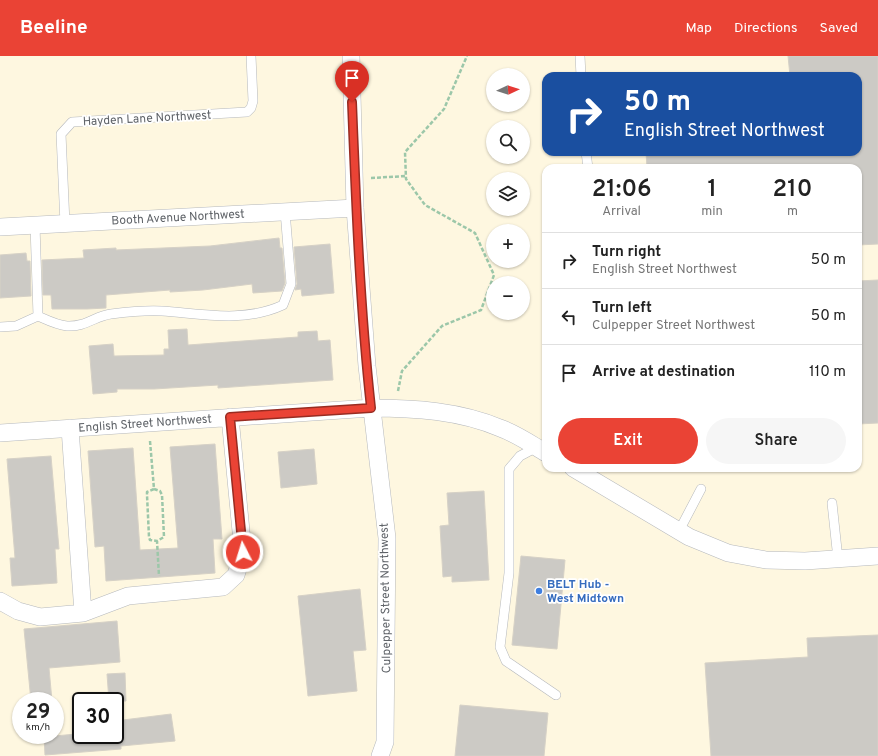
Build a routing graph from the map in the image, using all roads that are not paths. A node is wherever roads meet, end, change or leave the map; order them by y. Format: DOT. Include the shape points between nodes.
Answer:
graph roads {
  1 [pos="251,56"];
  2 [pos="351,56"];
  3 [pos="580,56"];
  4 [pos="581,72"];
  5 [pos="356,208"];
  6 [pos="285,212"];
  7 [pos="65,224"];
  8 [pos="35,226"];
  9 [pos="0,227"];
  10 [pos="38,316"];
  11 [pos="0,327"];
  12 [pos="371,408"];
  13 [pos="230,417"];
  14 [pos="70,428"];
  15 [pos="0,433"];
  16 [pos="541,450"];
  17 [pos="580,472"];
  18 [pos="701,489"];
  19 [pos="832,503"];
  20 [pos="680,531"];
  21 [pos="878,556"];
  22 [pos="838,558"];
  23 [pos="0,601"];
  24 [pos="83,613"];
  25 [pos="556,695"];
  26 [pos="380,756"];
  1 -- 7 [label="lane, Hayden Lane Northwest" via="253,101 247,112 72,122 61,134"];
  2 -- 5 [label="street, Culpepper Street Northwest"];
  3 -- 4 [label="lane"];
  5 -- 6 [label="street, Booth Avenue Northwest"];
  5 -- 12 [label="street, Culpepper Street Northwest"];
  6 -- 7 [label="street, Booth Avenue Northwest"];
  6 -- 10 [label="lane" via="291,284 283,305 269,312 208,316 161,311 109,314 87,324 67,326"];
  7 -- 8 [label="street, Booth Avenue Northwest"];
  8 -- 9 [label="street, Booth Avenue Northwest"];
  8 -- 10 [label="lane"];
  10 -- 11 [label="lane" via="16,326"];
  12 -- 13 [label="street, English Street Northwest"];
  12 -- 16 [label="street, English Street Northwest" via="435,411 470,418 500,428"];
  12 -- 26 [label="street, Culpepper Street Northwest" via="387,538 386,742"];
  13 -- 14 [label="street, English Street Northwest"];
  13 -- 24 [label="street" via="243,552 236,575 223,587 128,596"];
  14 -- 15 [label="street, English Street Northwest"];
  14 -- 24 [label="street"];
  16 -- 25 [label="lane" via="520,456 509,469 509,573 500,647 506,661"];
  17 -- 20 [label="street"];
  18 -- 20 [label="lane"];
  19 -- 22 [label="lane"];
  20 -- 22 [label="street" via="728,552 766,560 805,561"];
  21 -- 22 [label="street"];
  23 -- 24 [label="street" via="40,617"];
}
